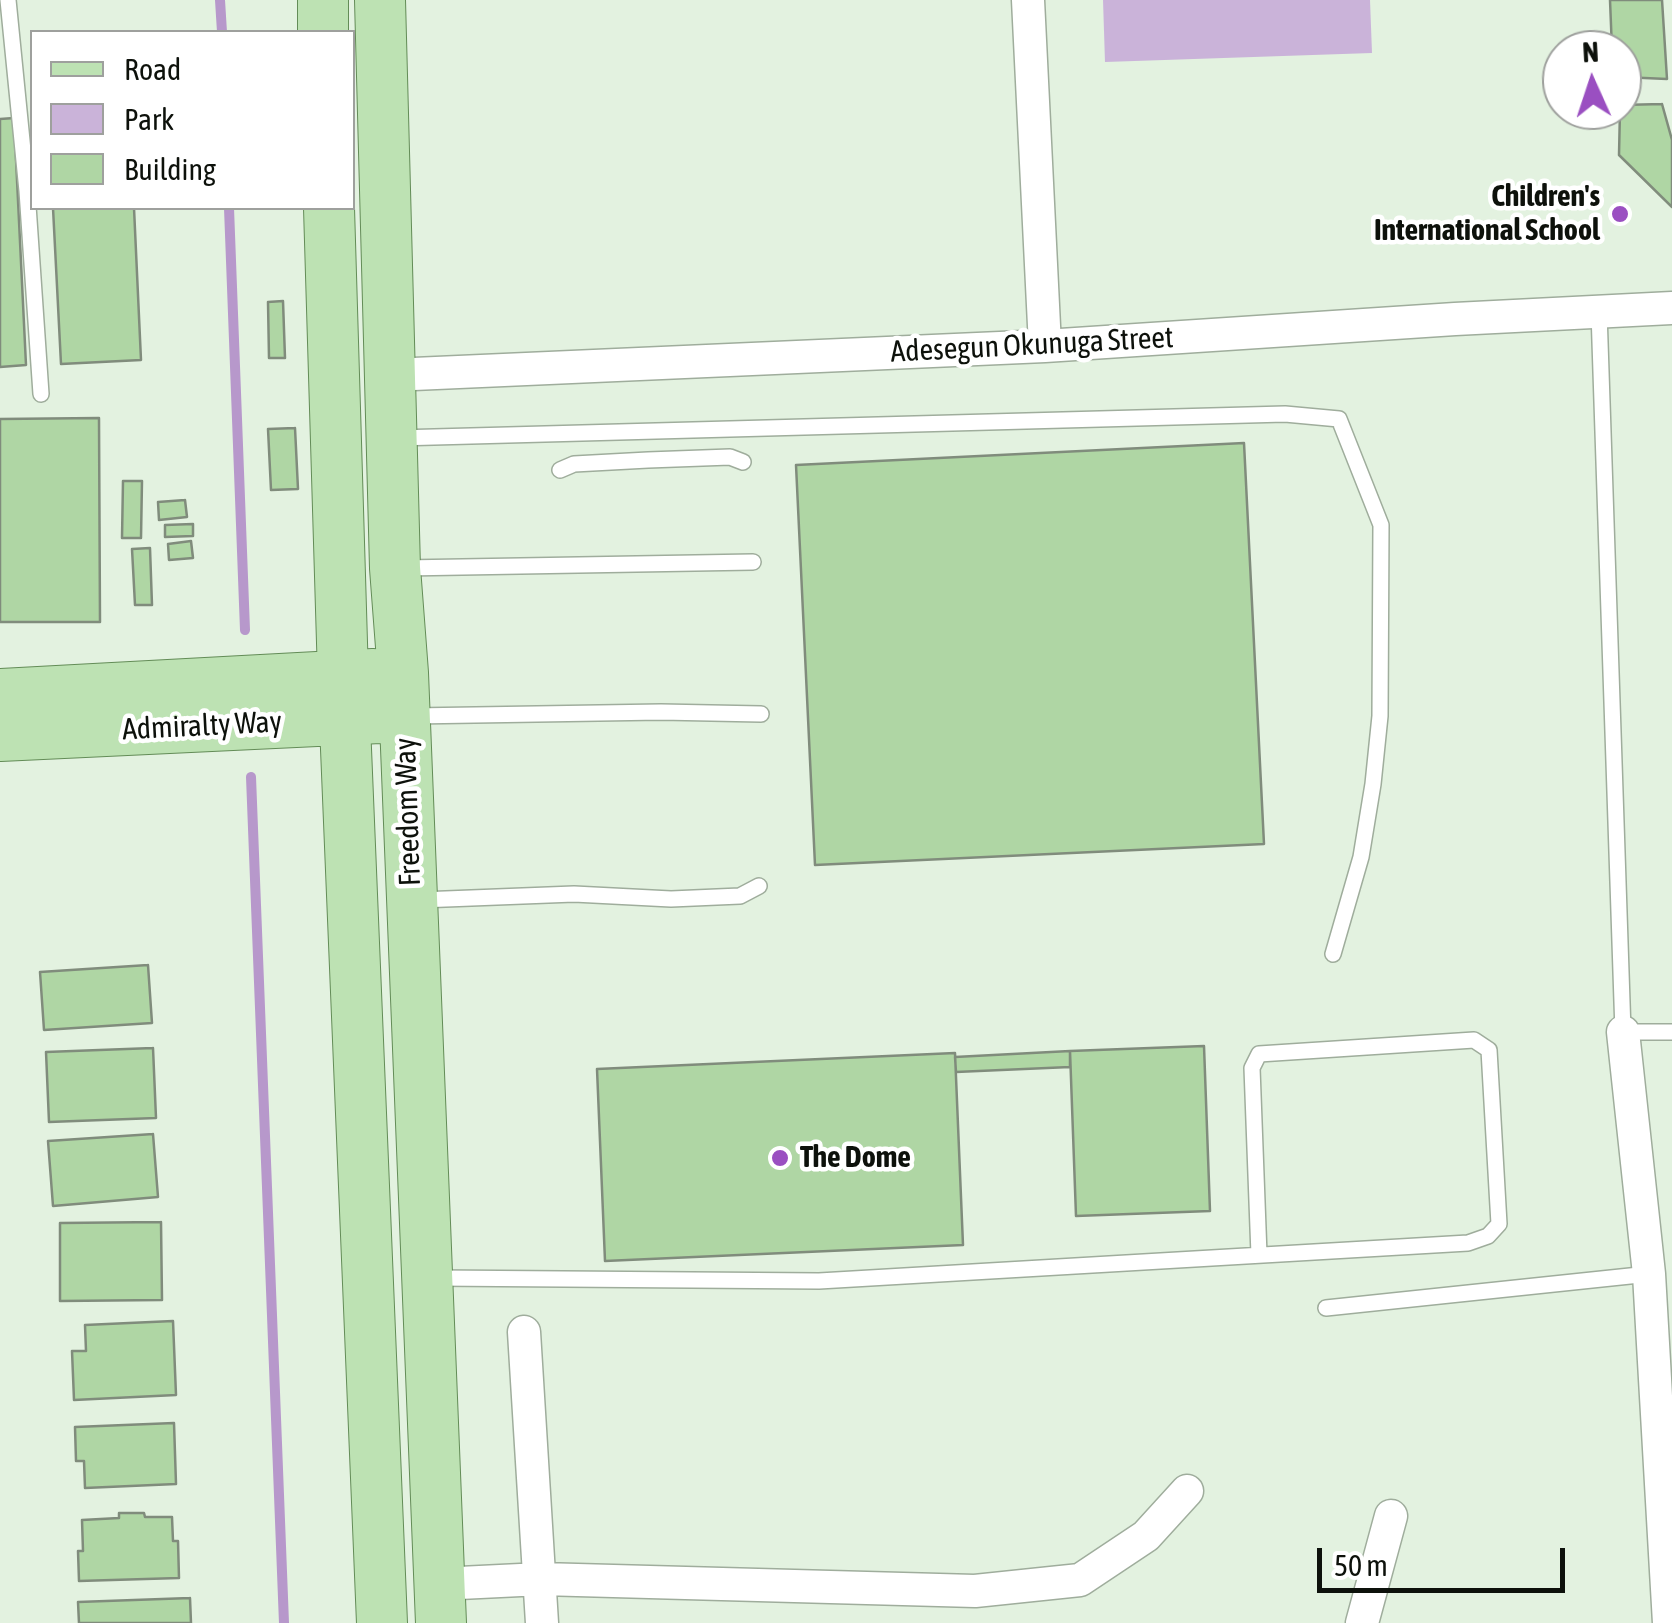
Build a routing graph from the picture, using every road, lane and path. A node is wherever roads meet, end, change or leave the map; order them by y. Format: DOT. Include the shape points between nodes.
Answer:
graph roads {
  1 [pos="8,0"];
  2 [pos="322,0"];
  3 [pos="380,0"];
  4 [pos="1028,0"];
  5 [pos="324,30"];
  6 [pos="329,210"];
  7 [pos="1672,308"];
  8 [pos="1600,312"];
  9 [pos="1044,346"];
  10 [pos="391,375"];
  11 [pos="41,394"];
  12 [pos="392,438"];
  13 [pos="743,462"];
  14 [pos="560,470"];
  15 [pos="753,562"];
  16 [pos="395,568"];
  17 [pos="0,694"];
  18 [pos="404,694"];
  19 [pos="344,698"];
  20 [pos="761,714"];
  21 [pos="0,736"];
  22 [pos="759,886"];
  23 [pos="411,900"];
  24 [pos="1333,954"];
  25 [pos="1623,1032"];
  26 [pos="1672,1032"];
  27 [pos="1259,1255"];
  28 [pos="1649,1274"];
  29 [pos="427,1278"];
  30 [pos="1326,1308"];
  31 [pos="524,1332"];
  32 [pos="1187,1491"];
  33 [pos="1391,1516"];
  34 [pos="541,1579"];
  35 [pos="440,1603"];
  36 [pos="382,1623"];
  37 [pos="542,1623"];
  38 [pos="1362,1623"];
  39 [pos="1669,1623"];
  1 -- 11 [label="lane"];
  2 -- 5 [label="main road"];
  3 -- 10 [label="main road, Freedom Way"];
  4 -- 9 [label="street"];
  6 -- 19 [label="main road, Freedom Way"];
  7 -- 8 [label="street, Adesegun Okunuga Street"];
  8 -- 9 [label="street, Adesegun Okunuga Street"];
  8 -- 25 [label="lane"];
  9 -- 10 [label="street, Adesegun Okunuga Street"];
  10 -- 12 [label="main road, Freedom Way"];
  12 -- 16 [label="main road, Freedom Way"];
  12 -- 24 [label="lane" via="1285,414 1339,419 1381,526 1380,696 1360,857"];
  13 -- 14 [label="lane" via="730,456"];
  15 -- 16 [label="lane"];
  16 -- 18 [label="main road, Freedom Way"];
  17 -- 19 [label="main road, Admiralty Way"];
  18 -- 19 [label="main road, Admiralty Way"];
  18 -- 20 [label="lane"];
  18 -- 23 [label="main road, Freedom Way"];
  19 -- 21 [label="main road, Admiralty Way"];
  19 -- 36 [label="main road, Freedom Way"];
  22 -- 23 [label="lane" via="740,896 671,900 574,894"];
  23 -- 29 [label="main road, Freedom Way"];
  25 -- 26 [label="lane"];
  25 -- 28 [label="street"];
  27 -- 27 [label="lane" via="1468,1243 1488,1236 1499,1224 1488,1050 1474,1040 1259,1054 1252,1068"];
  27 -- 29 [label="lane" via="818,1280"];
  28 -- 30 [label="lane"];
  28 -- 39 [label="street"];
  29 -- 35 [label="main road, Freedom Way"];
  31 -- 34 [label="street"];
  32 -- 34 [label="street" via="1146,1536 1080,1580 975,1590"];
  33 -- 38 [label="street"];
  34 -- 35 [label="street"];
  34 -- 37 [label="street"];
}
